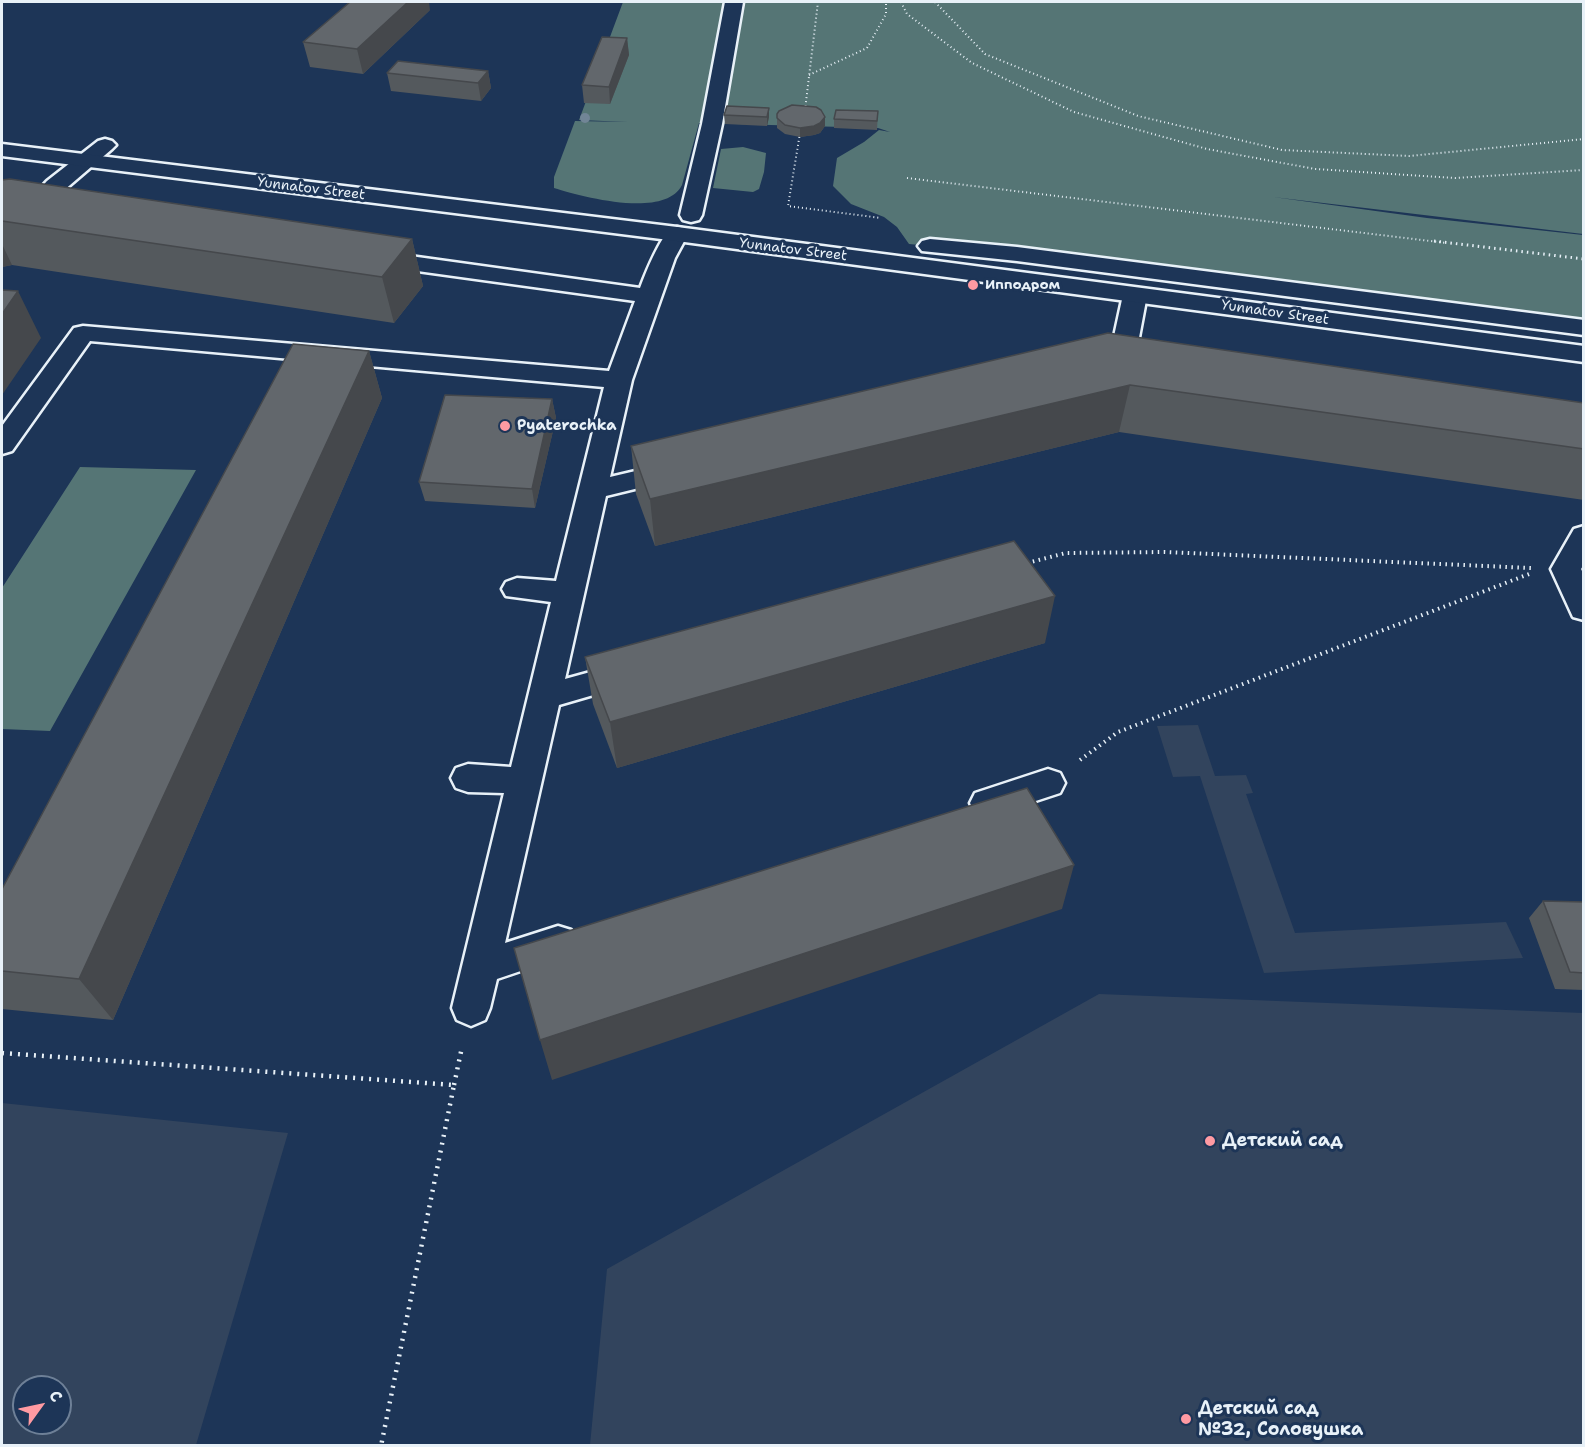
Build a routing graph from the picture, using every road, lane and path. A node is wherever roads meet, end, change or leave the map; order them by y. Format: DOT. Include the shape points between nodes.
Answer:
graph roads {
  1 [pos="734,2"];
  2 [pos="818,2"];
  3 [pos="886,2"];
  4 [pos="901,2"];
  5 [pos="935,2"];
  6 [pos="809,75"];
  7 [pos="804,114"];
  8 [pos="802,125"];
  9 [pos="2,133"];
  10 [pos="1584,139"];
  11 [pos="105,145"];
  12 [pos="2,150"];
  13 [pos="86,161"];
  14 [pos="1584,170"];
  15 [pos="907,178"];
  16 [pos="31,211"];
  17 [pos="54,214"];
  18 [pos="2,216"];
  19 [pos="881,218"];
  20 [pos="684,225"];
  21 [pos="358,256"];
  22 [pos="1584,259"];
  23 [pos="1136,295"];
  24 [pos="650,296"];
  25 [pos="1584,328"];
  26 [pos="307,352"];
  27 [pos="1584,354"];
  28 [pos="1121,367"];
  29 [pos="619,380"];
  30 [pos="290,384"];
  31 [pos="2,445"];
  32 [pos="707,463"];
  33 [pos="592,490"];
  34 [pos="1584,536"];
  35 [pos="1020,565"];
  36 [pos="1542,569"];
  37 [pos="1531,573"];
  38 [pos="517,589"];
  39 [pos="568,593"];
  40 [pos="1584,609"];
  41 [pos="657,665"];
  42 [pos="543,697"];
  43 [pos="468,778"];
  44 [pos="524,781"];
  45 [pos="1048,783"];
  46 [pos="957,812"];
  47 [pos="594,931"];
  48 [pos="480,968"];
  49 [pos="471,1008"];
  50 [pos="2,1053"];
  51 [pos="381,1446"];
  1 -- 20 [label="main road" via="712,124"];
  2 -- 6 [label="path"];
  3 -- 6 [label="path" via="886,14 867,48"];
  4 -- 14 [label="path" via="907,14 972,63 1074,112 1207,149 1315,169 1443,177"];
  5 -- 10 [label="path" via="985,54 1138,117 1282,150 1409,156"];
  6 -- 7 [label="path"];
  8 -- 19 [label="path" via="788,206"];
  9 -- 11 [label="main road, Yunnatov Street"];
  11 -- 13 [label="main road"];
  11 -- 20 [label="main road, Yunnatov Street"];
  12 -- 13 [label="main road, Yunnatov Street"];
  13 -- 16 [label="main road"];
  13 -- 20 [label="main road, Yunnatov Street"];
  15 -- 22 [label="path"];
  16 -- 17 [label="main road"];
  16 -- 18 [label="main road"];
  20 -- 23 [label="main road, Yunnatov Street"];
  20 -- 24 [label="main road" via="663,258"];
  20 -- 25 [label="main road, Yunnatov Street" via="1017,254"];
  21 -- 24 [label="main road"];
  23 -- 27 [label="main road, Yunnatov Street"];
  23 -- 28 [label="main road"];
  24 -- 29 [label="main road"];
  26 -- 29 [label="main road"];
  26 -- 30 [label="main road"];
  26 -- 31 [label="main road" via="83,333"];
  29 -- 33 [label="main road"];
  32 -- 33 [label="main road"];
  33 -- 39 [label="main road"];
  34 -- 40 [label="main road" via="1566,569"];
  35 -- 36 [label="path" via="1066,553 1165,552"];
  37 -- 45 [label="path" via="1118,732"];
  38 -- 39 [label="main road"];
  39 -- 42 [label="main road"];
  41 -- 42 [label="main road"];
  42 -- 44 [label="main road"];
  43 -- 44 [label="main road"];
  44 -- 48 [label="main road"];
  45 -- 46 [label="main road"];
  47 -- 48 [label="main road"];
  48 -- 49 [label="main road"];
  50 -- 51 [label="path" via="454,1085"];
}
